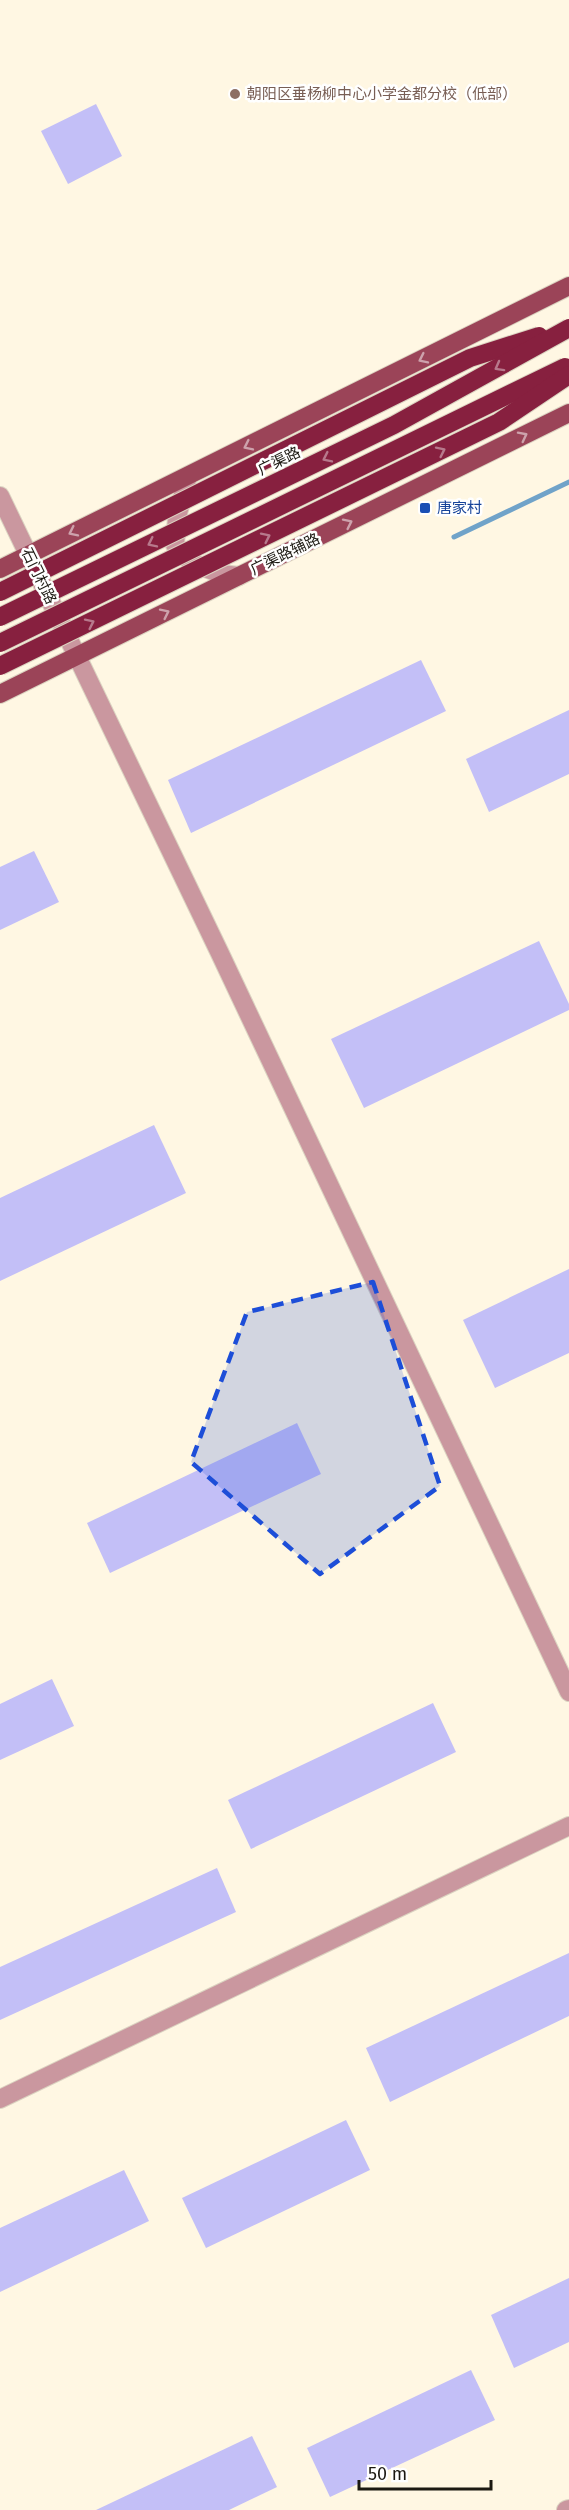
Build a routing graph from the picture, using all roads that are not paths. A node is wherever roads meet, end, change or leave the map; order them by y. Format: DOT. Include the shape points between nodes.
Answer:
graph roads {
  1 [pos="569,286"];
  2 [pos="569,327"];
  3 [pos="569,365"];
  4 [pos="569,375"];
  5 [pos="569,413"];
  6 [pos="188,476"];
  7 [pos="0,496"];
  8 [pos="29,555"];
  9 [pos="0,569"];
  10 [pos="239,576"];
  11 [pos="0,592"];
  12 [pos="0,617"];
  13 [pos="0,643"];
  14 [pos="79,656"];
  15 [pos="0,666"];
  16 [pos="0,694"];
  17 [pos="569,1692"];
  18 [pos="569,1826"];
  19 [pos="0,2099"];
  1 -- 6 [label="main road, 广渠路, one-way"];
  2 -- 11 [label="highway, bridge" via="470,358"];
  2 -- 12 [label="highway, 广渠路, one-way, bridge" via="394,425"];
  3 -- 13 [label="highway, bridge"];
  15 -- 4 [label="highway, one-way, bridge" via="499,422"];
  10 -- 5 [label="main road, 广渠路辅路, one-way"];
  6 -- 8 [label="main road, 广渠路, one-way"];
  6 -- 10 [label="street" via="177,517 176,545 192,563"];
  7 -- 8 [label="street, 石门村路"];
  8 -- 9 [label="main road, 广渠路"];
  8 -- 14 [label="street, 石门村路"];
  14 -- 10 [label="main road, 广渠路辅路, one-way"];
  14 -- 16 [label="main road, 广渠路辅路"];
  14 -- 17 [label="street, 石门村路"];
  18 -- 19 [label="street"];
}
